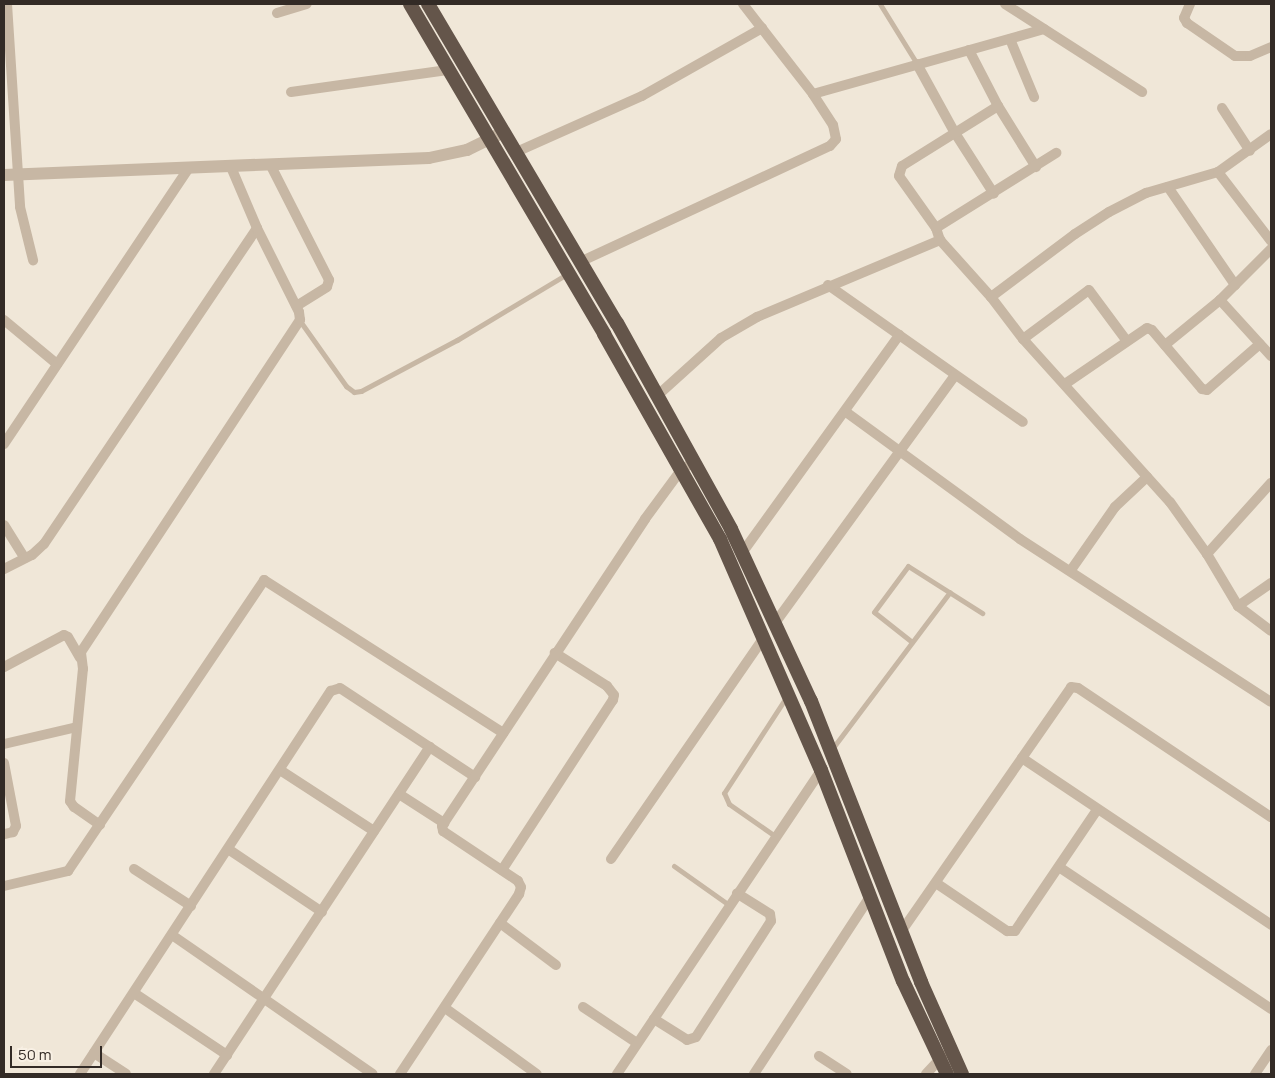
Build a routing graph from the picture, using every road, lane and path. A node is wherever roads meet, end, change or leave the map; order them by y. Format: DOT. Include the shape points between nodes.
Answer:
graph roads {
  1 [pos="6,4"];
  2 [pos="307,4"];
  3 [pos="410,4"];
  4 [pos="428,4"];
  5 [pos="743,4"];
  6 [pos="880,4"];
  7 [pos="1005,4"];
  8 [pos="1190,4"];
  9 [pos="277,12"];
  10 [pos="762,28"];
  11 [pos="1044,29"];
  12 [pos="1010,39"];
  13 [pos="1271,47"];
  14 [pos="969,50"];
  15 [pos="917,64"];
  16 [pos="447,70"];
  17 [pos="291,92"];
  18 [pos="1142,92"];
  19 [pos="813,94"];
  20 [pos="1034,97"];
  21 [pos="998,106"];
  22 [pos="1222,108"];
  23 [pos="502,133"];
  24 [pos="954,133"];
  25 [pos="1271,134"];
  26 [pos="488,140"];
  27 [pos="1250,151"];
  28 [pos="1056,153"];
  29 [pos="514,154"];
  30 [pos="272,166"];
  31 [pos="231,167"];
  32 [pos="1036,167"];
  33 [pos="189,168"];
  34 [pos="1218,172"];
  35 [pos="10,176"];
  36 [pos="1168,188"];
  37 [pos="994,194"];
  38 [pos="257,228"];
  39 [pos="936,228"];
  40 [pos="940,240"];
  41 [pos="1271,240"];
  42 [pos="1271,249"];
  43 [pos="33,260"];
  44 [pos="582,261"];
  45 [pos="568,273"];
  46 [pos="828,285"];
  47 [pos="1235,285"];
  48 [pos="991,297"];
  49 [pos="1220,300"];
  50 [pos="296,306"];
  51 [pos="4,320"];
  52 [pos="300,320"];
  53 [pos="899,335"];
  54 [pos="1023,339"];
  55 [pos="1126,340"];
  56 [pos="1165,344"];
  57 [pos="1260,344"];
  58 [pos="1271,356"];
  59 [pos="57,364"];
  60 [pos="955,374"];
  61 [pos="1065,384"];
  62 [pos="658,396"];
  63 [pos="846,412"];
  64 [pos="1023,422"];
  65 [pos="4,444"];
  66 [pos="900,453"];
  67 [pos="694,462"];
  68 [pos="680,470"];
  69 [pos="1147,477"];
  70 [pos="1271,483"];
  71 [pos="4,525"];
  72 [pos="742,553"];
  73 [pos="1207,554"];
  74 [pos="25,558"];
  75 [pos="4,569"];
  76 [pos="1071,570"];
  77 [pos="1271,583"];
  78 [pos="950,592"];
  79 [pos="1238,606"];
  80 [pos="982,613"];
  81 [pos="774,623"];
  82 [pos="1271,631"];
  83 [pos="764,637"];
  84 [pos="912,642"];
  85 [pos="555,653"];
  86 [pos="80,658"];
  87 [pos="4,667"];
  88 [pos="788,694"];
  89 [pos="1271,702"];
  90 [pos="77,727"];
  91 [pos="503,733"];
  92 [pos="4,744"];
  93 [pos="430,747"];
  94 [pos="830,751"];
  95 [pos="1022,758"];
  96 [pos="4,763"];
  97 [pos="280,770"];
  98 [pos="820,770"];
  99 [pos="475,777"];
  100 [pos="399,794"];
  101 [pos="1097,810"];
  102 [pos="1271,817"];
  103 [pos="444,822"];
  104 [pos="100,826"];
  105 [pos="374,831"];
  106 [pos="4,834"];
  107 [pos="774,836"];
  108 [pos="228,850"];
  109 [pos="611,859"];
  110 [pos="674,866"];
  111 [pos="1059,867"];
  112 [pos="134,869"];
  113 [pos="502,870"];
  114 [pos="936,883"];
  115 [pos="4,886"];
  116 [pos="737,893"];
  117 [pos="870,896"];
  118 [pos="729,905"];
  119 [pos="191,906"];
  120 [pos="322,912"];
  121 [pos="500,923"];
  122 [pos="1271,925"];
  123 [pos="901,932"];
  124 [pos="172,935"];
  125 [pos="556,965"];
  126 [pos="134,994"];
  127 [pos="266,997"];
  128 [pos="583,1007"];
  129 [pos="445,1008"];
  130 [pos="1271,1010"];
  131 [pos="654,1019"];
  132 [pos="636,1043"];
  133 [pos="1271,1050"];
  134 [pos="94,1053"];
  135 [pos="945,1054"];
  136 [pos="226,1055"];
  137 [pos="819,1056"];
  138 [pos="80,1074"];
  139 [pos="126,1074"];
  140 [pos="214,1074"];
  141 [pos="373,1074"];
  142 [pos="400,1074"];
  143 [pos="537,1074"];
  144 [pos="617,1074"];
  145 [pos="754,1074"];
  146 [pos="847,1074"];
  147 [pos="926,1074"];
  148 [pos="947,1074"];
  149 [pos="962,1074"];
  150 [pos="1255,1074"];
  1 -- 35 [label="street"];
  2 -- 9 [label="street"];
  3 -- 16 [label="highway"];
  4 -- 23 [label="highway"];
  5 -- 10 [label="street"];
  6 -- 15 [label="lane"];
  7 -- 11 [label="street"];
  8 -- 13 [label="street" via="1184,18 1187,23 1235,56 1250,56"];
  10 -- 19 [label="street"];
  10 -- 29 [label="street" via="642,96"];
  11 -- 12 [label="street"];
  11 -- 18 [label="street"];
  12 -- 14 [label="street"];
  12 -- 20 [label="street"];
  14 -- 15 [label="street"];
  14 -- 21 [label="street"];
  15 -- 19 [label="street"];
  15 -- 24 [label="street"];
  16 -- 17 [label="street"];
  16 -- 26 [label="highway"];
  19 -- 44 [label="street" via="837,132 830,146"];
  21 -- 24 [label="street"];
  21 -- 32 [label="street"];
  22 -- 27 [label="street"];
  23 -- 26 [label="street"];
  23 -- 29 [label="highway"];
  24 -- 37 [label="street"];
  24 -- 39 [label="street" via="899,170 899,176"];
  25 -- 27 [label="street"];
  26 -- 30 [label="street" via="458,153 429,158"];
  26 -- 45 [label="highway"];
  27 -- 34 [label="street"];
  28 -- 32 [label="street"];
  29 -- 44 [label="highway"];
  30 -- 31 [label="street"];
  30 -- 50 [label="street" via="329,280 327,287"];
  31 -- 33 [label="street"];
  31 -- 38 [label="street"];
  32 -- 37 [label="street"];
  33 -- 35 [label="street"];
  33 -- 59 [label="street"];
  34 -- 36 [label="street"];
  34 -- 41 [label="street"];
  35 -- 43 [label="street"];
  36 -- 47 [label="street"];
  36 -- 48 [label="street" via="1146,193 1075,234"];
  37 -- 39 [label="street"];
  38 -- 50 [label="street"];
  38 -- 74 [label="street" via="44,544"];
  39 -- 40 [label="street"];
  40 -- 46 [label="street"];
  40 -- 48 [label="street"];
  42 -- 47 [label="street"];
  44 -- 62 [label="highway"];
  45 -- 52 [label="lane" via="457,340 361,391 354,392 346,386"];
  45 -- 68 [label="highway"];
  46 -- 53 [label="street"];
  46 -- 62 [label="street" via="757,317 721,338"];
  47 -- 49 [label="street"];
  48 -- 54 [label="street"];
  49 -- 56 [label="street"];
  49 -- 57 [label="street"];
  50 -- 52 [label="street"];
  51 -- 59 [label="street"];
  52 -- 86 [label="street"];
  53 -- 60 [label="street"];
  53 -- 63 [label="street"];
  54 -- 55 [label="street" via="1088,290"];
  54 -- 61 [label="street"];
  55 -- 56 [label="street" via="1147,328"];
  55 -- 61 [label="street"];
  56 -- 57 [label="street" via="1202,389 1207,390"];
  57 -- 58 [label="street"];
  59 -- 65 [label="street"];
  60 -- 64 [label="street"];
  60 -- 66 [label="street"];
  61 -- 69 [label="street"];
  62 -- 67 [label="highway"];
  63 -- 66 [label="street"];
  63 -- 72 [label="street"];
  66 -- 76 [label="street" via="1020,539"];
  66 -- 81 [label="street"];
  67 -- 68 [label="street"];
  67 -- 72 [label="highway"];
  68 -- 83 [label="highway" via="720,540"];
  68 -- 85 [label="street"];
  69 -- 73 [label="street"];
  69 -- 76 [label="street" via="1115,507"];
  70 -- 73 [label="street"];
  71 -- 74 [label="street"];
  72 -- 81 [label="highway"];
  73 -- 79 [label="street"];
  74 -- 75 [label="street"];
  76 -- 89 [label="street"];
  77 -- 79 [label="street"];
  78 -- 80 [label="lane"];
  78 -- 84 [label="lane"];
  78 -- 84 [label="lane" via="908,566 875,608 876,614"];
  79 -- 82 [label="street"];
  81 -- 94 [label="highway" via="811,701"];
  83 -- 88 [label="highway"];
  83 -- 109 [label="street"];
  84 -- 94 [label="lane"];
  85 -- 91 [label="street"];
  85 -- 113 [label="street" via="607,686 614,695 613,700"];
  86 -- 87 [label="street" via="64,635"];
  86 -- 90 [label="street" via="83,668"];
  88 -- 98 [label="highway"];
  88 -- 107 [label="lane" via="724,793 729,804"];
  90 -- 92 [label="street"];
  90 -- 104 [label="street" via="71,804"];
  91 -- 99 [label="street"];
  91 -- 104 [label="street" via="264,580"];
  93 -- 97 [label="street" via="335,688"];
  93 -- 99 [label="street"];
  93 -- 100 [label="street"];
  94 -- 123 [label="highway"];
  95 -- 101 [label="street"];
  95 -- 102 [label="street" via="1067,691 1072,687 1078,688"];
  95 -- 114 [label="street"];
  96 -- 106 [label="street" via="16,826 13,832"];
  97 -- 105 [label="street"];
  97 -- 108 [label="street"];
  98 -- 107 [label="street"];
  98 -- 117 [label="highway"];
  99 -- 103 [label="street"];
  100 -- 103 [label="street"];
  100 -- 105 [label="street"];
  101 -- 111 [label="street"];
  101 -- 122 [label="street"];
  103 -- 113 [label="street" via="443,831"];
  104 -- 115 [label="street" via="68,872"];
  105 -- 120 [label="street"];
  107 -- 116 [label="street"];
  108 -- 119 [label="street"];
  108 -- 120 [label="street"];
  110 -- 118 [label="lane"];
  111 -- 114 [label="street" via="1015,931 1007,931"];
  111 -- 130 [label="street"];
  112 -- 119 [label="street"];
  113 -- 121 [label="street" via="521,887"];
  114 -- 123 [label="street"];
  116 -- 118 [label="street"];
  116 -- 131 [label="street" via="770,914 772,921 696,1038 687,1040"];
  117 -- 135 [label="highway" via="903,981"];
  117 -- 145 [label="street"];
  118 -- 131 [label="street"];
  119 -- 124 [label="street"];
  120 -- 127 [label="street"];
  121 -- 125 [label="street"];
  121 -- 129 [label="street"];
  123 -- 135 [label="highway"];
  124 -- 126 [label="street"];
  124 -- 127 [label="street"];
  126 -- 134 [label="street"];
  126 -- 136 [label="street"];
  127 -- 136 [label="street"];
  127 -- 141 [label="street"];
  128 -- 132 [label="street"];
  129 -- 142 [label="street"];
  129 -- 143 [label="street"];
  131 -- 132 [label="street"];
  132 -- 144 [label="street"];
  133 -- 150 [label="street"];
  134 -- 138 [label="street"];
  134 -- 139 [label="street"];
  135 -- 147 [label="street"];
  135 -- 148 [label="highway"];
  135 -- 149 [label="highway"];
  136 -- 140 [label="street"];
  137 -- 146 [label="street"];
}
